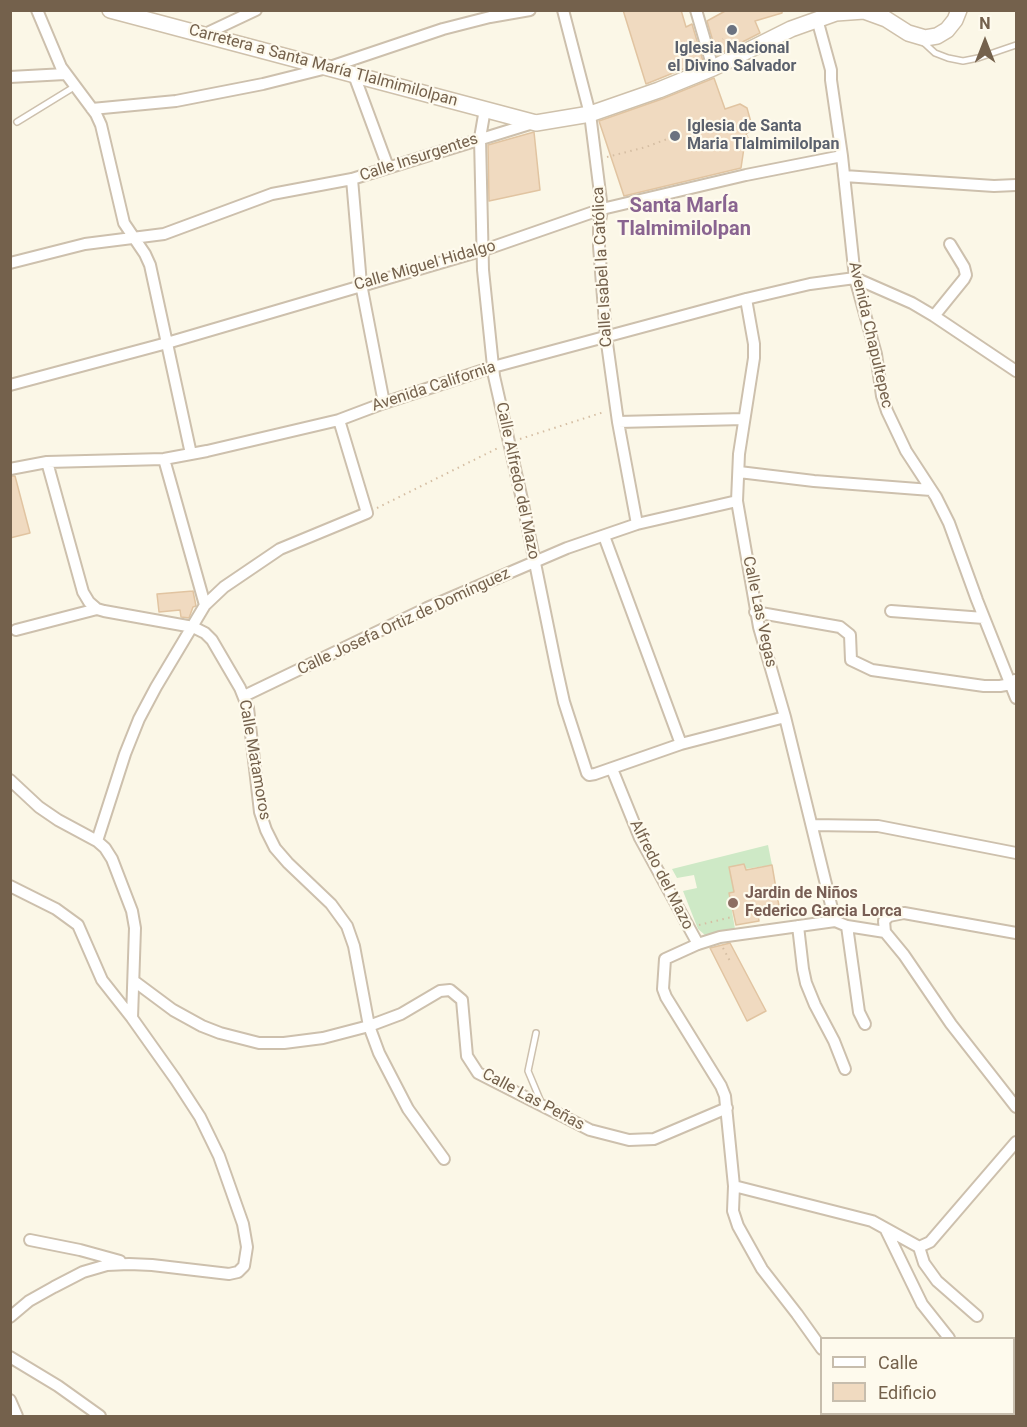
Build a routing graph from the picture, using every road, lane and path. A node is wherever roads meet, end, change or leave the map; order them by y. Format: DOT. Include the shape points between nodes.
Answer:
graph roads {
  1 [pos="37,10"];
  2 [pos="110,10"];
  3 [pos="256,10"];
  4 [pos="530,10"];
  5 [pos="563,10"];
  6 [pos="696,10"];
  7 [pos="959,10"];
  8 [pos="476,15"];
  9 [pos="817,19"];
  10 [pos="203,35"];
  11 [pos="916,36"];
  12 [pos="1017,45"];
  13 [pos="327,68"];
  14 [pos="713,68"];
  15 [pos="65,74"];
  16 [pos="354,75"];
  17 [pos="10,77"];
  18 [pos="74,87"];
  19 [pos="92,109"];
  20 [pos="485,109"];
  21 [pos="590,114"];
  22 [pos="17,122"];
  23 [pos="536,123"];
  24 [pos="480,138"];
  25 [pos="670,138"];
  26 [pos="842,156"];
  27 [pos="596,160"];
  28 [pos="387,167"];
  29 [pos="844,176"];
  30 [pos="352,179"];
  31 [pos="1017,185"];
  32 [pos="602,209"];
  33 [pos="134,239"];
  34 [pos="950,244"];
  35 [pos="484,250"];
  36 [pos="10,263"];
  37 [pos="855,278"];
  38 [pos="361,285"];
  39 [pos="746,299"];
  40 [pos="934,316"];
  41 [pos="606,336"];
  42 [pos="167,343"];
  43 [pos="493,367"];
  44 [pos="1017,371"];
  45 [pos="10,385"];
  46 [pos="384,402"];
  47 [pos="616,409"];
  48 [pos="744,419"];
  49 [pos="339,420"];
  50 [pos="618,422"];
  51 [pos="509,443"];
  52 [pos="191,454"];
  53 [pos="164,459"];
  54 [pos="47,462"];
  55 [pos="10,469"];
  56 [pos="739,472"];
  57 [pos="931,490"];
  58 [pos="737,501"];
  59 [pos="367,513"];
  60 [pos="637,524"];
  61 [pos="604,536"];
  62 [pos="535,563"];
  63 [pos="205,605"];
  64 [pos="97,609"];
  65 [pos="891,611"];
  66 [pos="755,612"];
  67 [pos="984,618"];
  68 [pos="193,627"];
  69 [pos="16,630"];
  70 [pos="1014,681"];
  71 [pos="244,696"];
  72 [pos="1017,698"];
  73 [pos="785,717"];
  74 [pos="681,744"];
  75 [pos="612,769"];
  76 [pos="10,780"];
  77 [pos="812,825"];
  78 [pos="97,841"];
  79 [pos="1017,853"];
  80 [pos="10,886"];
  81 [pos="732,917"];
  82 [pos="835,921"];
  83 [pos="798,926"];
  84 [pos="847,926"];
  85 [pos="688,929"];
  86 [pos="885,932"];
  87 [pos="1017,933"];
  88 [pos="717,938"];
  89 [pos="698,944"];
  90 [pos="731,963"];
  91 [pos="134,981"];
  92 [pos="132,1018"];
  93 [pos="865,1024"];
  94 [pos="369,1026"];
  95 [pos="536,1033"];
  96 [pos="845,1069"];
  97 [pos="543,1107"];
  98 [pos="1017,1107"];
  99 [pos="727,1108"];
  100 [pos="1017,1142"];
  101 [pos="444,1160"];
  102 [pos="734,1186"];
  103 [pos="886,1230"];
  104 [pos="30,1240"];
  105 [pos="919,1247"];
  106 [pos="129,1264"];
  107 [pos="978,1316"];
  108 [pos="10,1317"];
  109 [pos="948,1337"];
  110 [pos="820,1346"];
  111 [pos="10,1357"];
  112 [pos="10,1400"];
  113 [pos="17,1416"];
  114 [pos="100,1416"];
  1 -- 15 [label="street"];
  2 -- 10 [label="main road, Carretera a Santa María Tlalmimilolpan"];
  3 -- 10 [label="street"];
  4 -- 8 [label="street"];
  5 -- 21 [label="street, Calle Isabel la Católica"];
  6 -- 14 [label="street"];
  7 -- 11 [label="main road" via="947,30 937,36"];
  8 -- 13 [label="street"];
  9 -- 11 [label="main road, Calle Insurgentes" via="864,11"];
  9 -- 14 [label="main road, Calle Insurgentes"];
  9 -- 26 [label="street, Avenida Chapultepec" via="831,70"];
  10 -- 13 [label="main road, Carretera a Santa María Tlalmimilolpan"];
  11 -- 12 [label="lane" via="935,53 963,61"];
  13 -- 16 [label="main road, Carretera a Santa María Tlalmimilolpan"];
  13 -- 19 [label="street" via="225,93"];
  14 -- 21 [label="main road, Calle Insurgentes"];
  15 -- 17 [label="street"];
  15 -- 18 [label="street"];
  16 -- 20 [label="main road, Carretera a Santa María Tlalmimilolpan"];
  16 -- 28 [label="street"];
  18 -- 19 [label="street"];
  18 -- 22 [label="lane"];
  19 -- 33 [label="street" via="105,139 124,223"];
  20 -- 23 [label="main road, Carretera a Santa María Tlalmimilolpan"];
  20 -- 24 [label="street, Calle Alfredo del Mazo"];
  21 -- 23 [label="main road, Calle Insurgentes"];
  21 -- 27 [label="street, Calle Isabel la Católica"];
  23 -- 24 [label="street, Calle Insurgentes"];
  24 -- 28 [label="street, Calle Insurgentes"];
  24 -- 35 [label="street, Calle Alfredo del Mazo"];
  25 -- 27 [label="path"];
  26 -- 29 [label="street, Avenida Chapultepec"];
  26 -- 32 [label="street, Calle Miguel Hidalgo"];
  27 -- 32 [label="street, Calle Isabel la Católica"];
  28 -- 30 [label="street, Calle Insurgentes"];
  29 -- 31 [label="street"];
  29 -- 37 [label="street, Avenida Chapultepec"];
  30 -- 33 [label="street, Calle Insurgentes" via="272,194 164,234"];
  30 -- 38 [label="street"];
  32 -- 35 [label="street, Calle Miguel Hidalgo"];
  32 -- 41 [label="street, Calle Isabel la Católica" via="599,246"];
  33 -- 36 [label="street, Calle Insurgentes" via="85,244"];
  33 -- 42 [label="street" via="150,265"];
  34 -- 40 [label="street" via="966,275"];
  35 -- 38 [label="street, Calle Miguel Hidalgo"];
  35 -- 43 [label="street, Calle Alfredo del Mazo"];
  37 -- 39 [label="street, Avenida California"];
  37 -- 40 [label="street"];
  37 -- 57 [label="street, Avenida Chapultepec" via="887,411"];
  38 -- 42 [label="street, Calle Miguel Hidalgo"];
  38 -- 46 [label="street"];
  39 -- 41 [label="street, Avenida California"];
  39 -- 48 [label="street, Calle Las Vegas" via="754,358"];
  40 -- 44 [label="street"];
  41 -- 43 [label="street, Avenida California"];
  41 -- 47 [label="street, Calle Isabel la Católica"];
  42 -- 45 [label="street, Calle Miguel Hidalgo"];
  42 -- 52 [label="street"];
  43 -- 46 [label="street, Avenida California"];
  43 -- 51 [label="street, Calle Alfredo del Mazo"];
  46 -- 49 [label="street, Avenida California"];
  47 -- 50 [label="street, Calle Isabel la Católica"];
  47 -- 51 [label="path"];
  48 -- 50 [label="street"];
  48 -- 56 [label="street, Calle Las Vegas"];
  49 -- 52 [label="street, Avenida California"];
  49 -- 59 [label="street"];
  50 -- 60 [label="street, Calle Isabel la Católica"];
  51 -- 59 [label="path"];
  51 -- 62 [label="street, Calle Alfredo del Mazo"];
  52 -- 53 [label="street, Avenida California"];
  53 -- 54 [label="street, Avenida California"];
  53 -- 63 [label="street"];
  54 -- 55 [label="street, Avenida California"];
  54 -- 64 [label="street" via="83,592"];
  56 -- 57 [label="street"];
  56 -- 58 [label="street, Calle Las Vegas"];
  57 -- 67 [label="street, Avenida Chapultepec" via="949,523"];
  58 -- 60 [label="street, Calle Josefa Ortiz de Domínguez"];
  58 -- 66 [label="street, Calle Las Vegas"];
  59 -- 63 [label="street" via="280,549 224,587"];
  60 -- 61 [label="street, Calle Josefa Ortiz de Domínguez"];
  61 -- 62 [label="street, Calle Josefa Ortiz de Domínguez"];
  61 -- 74 [label="street"];
  62 -- 71 [label="street, Calle Josefa Ortiz de Domínguez" via="427,608"];
  62 -- 75 [label="street, Calle Alfredo del Mazo" via="564,702 589,775"];
  63 -- 68 [label="street"];
  64 -- 68 [label="street, Calle Matamoros"];
  64 -- 69 [label="street"];
  65 -- 67 [label="street"];
  66 -- 70 [label="street" via="840,627 850,635 851,660 872,670 984,686"];
  66 -- 73 [label="street, Calle Las Vegas"];
  67 -- 70 [label="street, Avenida Chapultepec"];
  68 -- 71 [label="street, Calle Matamoros" via="212,640"];
  68 -- 78 [label="street" via="139,719"];
  70 -- 72 [label="street, Avenida Chapultepec"];
  71 -- 94 [label="street, Calle Matamoros" via="260,812 266,830 276,848 347,926"];
  73 -- 74 [label="street"];
  73 -- 77 [label="street, Calle Las Vegas"];
  74 -- 75 [label="street"];
  75 -- 85 [label="street, Alfredo del Mazo" via="640,838"];
  76 -- 78 [label="street" via="39,807"];
  77 -- 79 [label="street" via="878,826"];
  77 -- 82 [label="street, Calle Las Vegas"];
  78 -- 91 [label="street" via="112,860 132,911"];
  80 -- 92 [label="street" via="78,925 102,980"];
  81 -- 85 [label="path"];
  82 -- 83 [label="street"];
  82 -- 84 [label="street"];
  83 -- 88 [label="street"];
  83 -- 96 [label="street" via="806,983"];
  84 -- 86 [label="street"];
  84 -- 93 [label="street" via="859,1012"];
  85 -- 89 [label="street, Alfredo del Mazo"];
  86 -- 87 [label="street" via="884,921 889,916 904,913"];
  86 -- 98 [label="street"];
  88 -- 89 [label="street"];
  88 -- 90 [label="path"];
  89 -- 99 [label="street, Alfredo del Mazo" via="665,959 663,989 721,1086"];
  91 -- 92 [label="street"];
  91 -- 94 [label="street, Calle Las Peñas" via="202,1026 259,1043 323,1038"];
  92 -- 106 [label="street" via="200,1117 214,1146 243,1224 247,1258 238,1272 229,1274"];
  94 -- 97 [label="street, Calle Las Peñas" via="401,1014 440,991 450,990 462,1000 465,1046 478,1073"];
  94 -- 101 [label="street, Calle Matamoros" via="394,1085"];
  95 -- 97 [label="lane" via="528,1071"];
  97 -- 99 [label="street, Calle Las Peñas" via="603,1135 641,1141 663,1136"];
  99 -- 102 [label="street, Alfredo del Mazo"];
  100 -- 105 [label="street" via="930,1242"];
  102 -- 103 [label="street" via="872,1221"];
  102 -- 110 [label="street, Alfredo del Mazo" via="733,1211 750,1251"];
  103 -- 105 [label="street"];
  103 -- 109 [label="street" via="922,1304"];
  104 -- 106 [label="street"];
  105 -- 107 [label="street" via="924,1263 938,1281"];
  106 -- 108 [label="street" via="83,1272 29,1301"];
  111 -- 114 [label="street"];
  112 -- 113 [label="street"];
}
